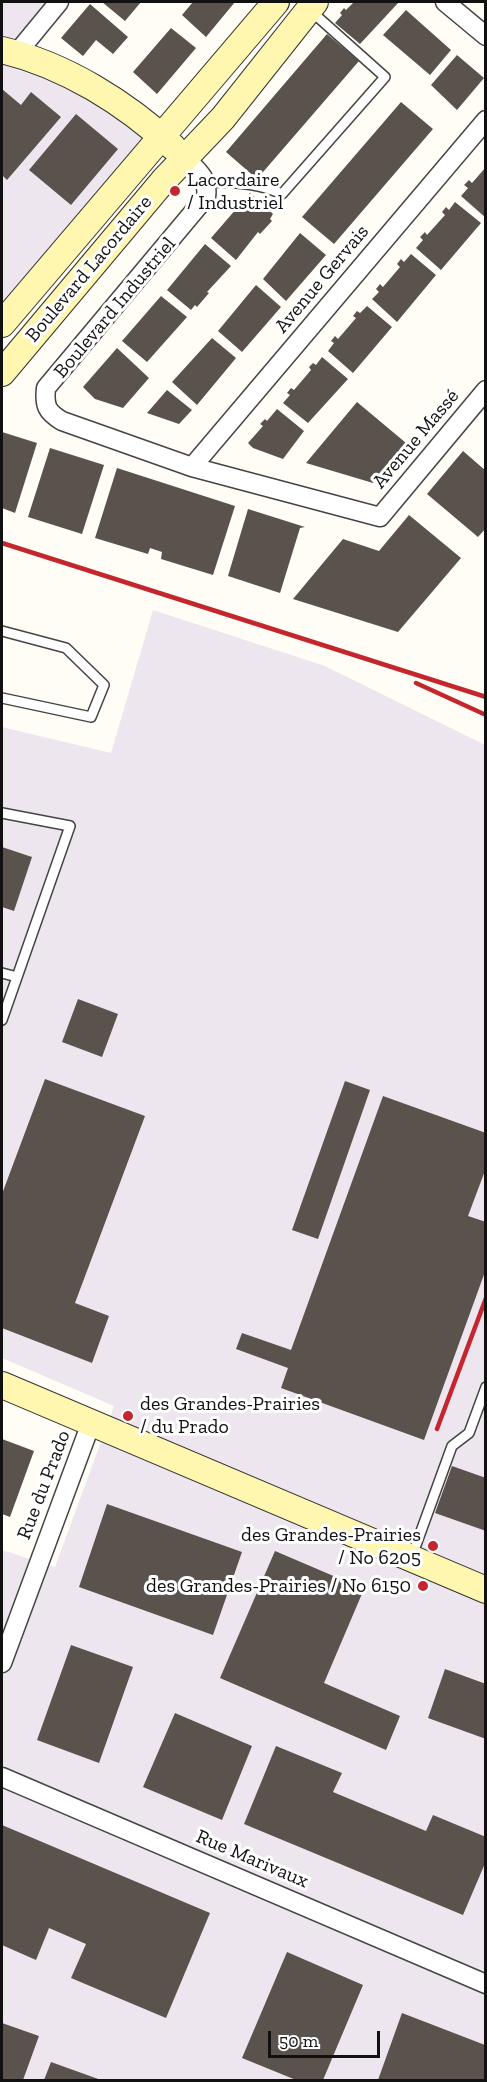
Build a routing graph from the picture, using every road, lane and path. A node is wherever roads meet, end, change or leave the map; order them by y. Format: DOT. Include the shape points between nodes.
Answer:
graph roads {
  1 [pos="59,2"];
  2 [pos="276,2"];
  3 [pos="445,2"];
  4 [pos="312,5"];
  5 [pos="486,36"];
  6 [pos="9,52"];
  7 [pos="486,120"];
  8 [pos="162,136"];
  9 [pos="185,158"];
  10 [pos="207,182"];
  11 [pos="2,324"];
  12 [pos="2,373"];
  13 [pos="486,390"];
  14 [pos="192,467"];
  15 [pos="380,517"];
  16 [pos="2,631"];
  17 [pos="2,698"];
  18 [pos="2,813"];
  19 [pos="2,973"];
  20 [pos="16,978"];
  21 [pos="2,1020"];
  22 [pos="2,1385"];
  23 [pos="486,1387"];
  24 [pos="91,1423"];
  25 [pos="411,1558"];
  26 [pos="486,1590"];
  27 [pos="2,1663"];
  28 [pos="2,1777"];
  29 [pos="486,1984"];
  1 -- 6 [label="street"];
  2 -- 8 [label="main road, Boulevard Lacordaire"];
  3 -- 5 [label="street"];
  4 -- 9 [label="main road, Boulevard Lacordaire" via="223,117"];
  4 -- 10 [label="lane" via="385,76 282,194 249,183"];
  6 -- 8 [label="main road" via="82,82"];
  7 -- 14 [label="street, Avenue Gervais"];
  8 -- 9 [label="main road"];
  8 -- 11 [label="main road, Boulevard Lacordaire"];
  9 -- 10 [label="street"];
  9 -- 12 [label="main road, Boulevard Lacordaire"];
  10 -- 14 [label="street, Boulevard Industriel" via="202,204 46,388 44,402 49,413 62,421"];
  13 -- 15 [label="street, Avenue Massé"];
  14 -- 15 [label="street, Boulevard Industriel"];
  16 -- 17 [label="lane" via="66,648 104,685 91,717"];
  18 -- 20 [label="lane" via="70,826"];
  19 -- 20 [label="lane"];
  20 -- 21 [label="lane"];
  22 -- 24 [label="main road"];
  23 -- 25 [label="lane" via="469,1432 452,1446"];
  24 -- 25 [label="main road"];
  24 -- 27 [label="street, Rue du Prado"];
  25 -- 26 [label="main road"];
  28 -- 29 [label="street, Rue Marivaux"];
}
